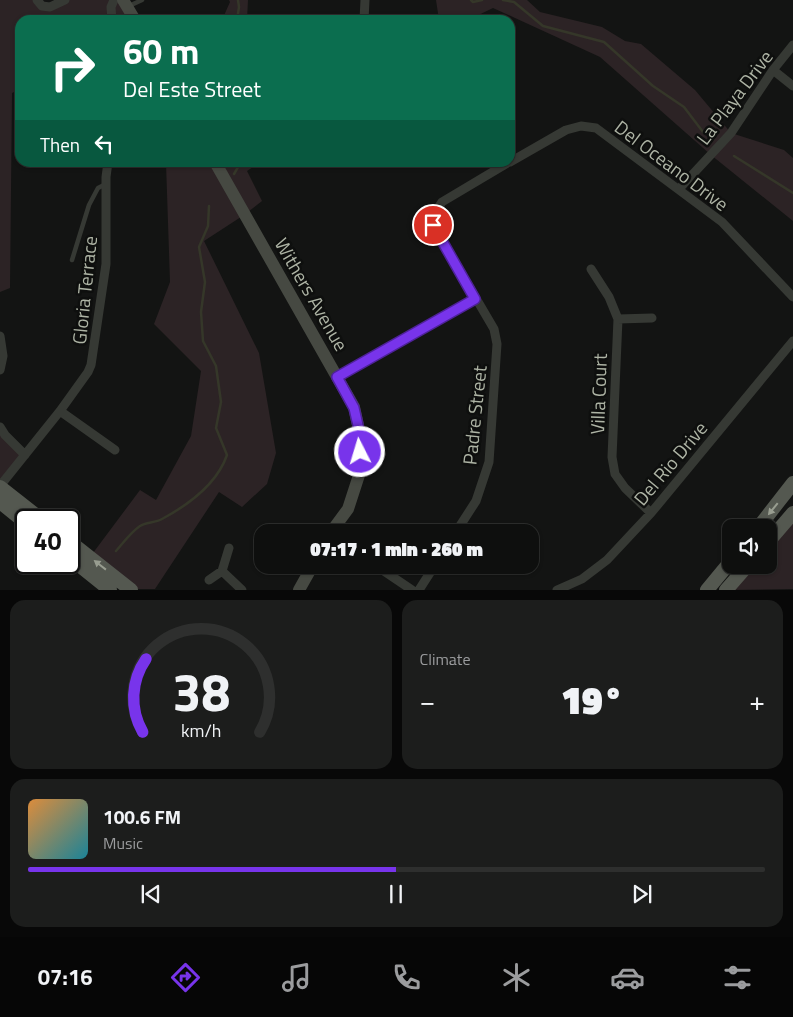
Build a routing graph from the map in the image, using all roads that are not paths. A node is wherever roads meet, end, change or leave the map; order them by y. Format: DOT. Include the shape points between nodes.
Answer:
graph roads {
  1 [pos="38,0"];
  2 [pos="65,0"];
  3 [pos="114,0"];
  4 [pos="142,0"];
  5 [pos="365,0"];
  6 [pos="125,3"];
  7 [pos="112,15"];
  8 [pos="132,15"];
  9 [pos="364,15"];
  10 [pos="793,45"];
  11 [pos="773,70"];
  12 [pos="793,86"];
  13 [pos="515,159"];
  14 [pos="108,167"];
  15 [pos="218,167"];
  16 [pos="502,167"];
  17 [pos="106,184"];
  18 [pos="680,189"];
  19 [pos="72,260"];
  20 [pos="591,269"];
  21 [pos="793,297"];
  22 [pos="475,299"];
  23 [pos="652,318"];
  24 [pos="618,319"];
  25 [pos="0,336"];
  26 [pos="793,341"];
  27 [pos="0,370"];
  28 [pos="337,377"];
  29 [pos="60,411"];
  30 [pos="0,427"];
  31 [pos="115,450"];
  32 [pos="25,455"];
  33 [pos="0,486"];
  34 [pos="791,489"];
  35 [pos="0,502"];
  36 [pos="28,509"];
  37 [pos="793,512"];
  38 [pos="651,513"];
  39 [pos="15,514"];
  40 [pos="766,519"];
  41 [pos="337,524"];
  42 [pos="461,524"];
  43 [pos="777,531"];
  44 [pos="229,548"];
  45 [pos="80,550"];
  46 [pos="80,566"];
  47 [pos="222,572"];
  48 [pos="722,572"];
  49 [pos="308,574"];
  50 [pos="388,574"];
  51 [pos="429,574"];
  52 [pos="740,574"];
  53 [pos="209,580"];
  54 [pos="110,590"];
  55 [pos="131,590"];
  56 [pos="242,590"];
  57 [pos="300,590"];
  58 [pos="412,590"];
  59 [pos="419,590"];
  60 [pos="557,590"];
  61 [pos="707,590"];
  62 [pos="726,590"];
  1 -- 2 [label="street" via="42,6 50,7"];
  3 -- 7 [label="street"];
  4 -- 6 [label="lane"];
  5 -- 9 [label="street"];
  6 -- 8 [label="street"];
  10 -- 11 [label="street, La Playa Drive"];
  11 -- 12 [label="street"];
  11 -- 18 [label="street, La Playa Drive" via="731,133"];
  13 -- 18 [label="street, Del Oceano Drive" via="566,130 581,126 596,128"];
  14 -- 17 [label="street, Gloria Terrace"];
  15 -- 28 [label="street, Withers Avenue"];
  16 -- 22 [label="street, Del Oceano Drive" via="442,202 434,214 433,225"];
  17 -- 19 [label="lane" via="98,188 89,204"];
  17 -- 29 [label="street, Gloria Terrace" via="106,264 91,365"];
  18 -- 21 [label="street, Del Oceano Drive" via="722,222"];
  20 -- 24 [label="street, Villa Court" via="610,297"];
  22 -- 28 [label="street"];
  22 -- 42 [label="street, Padre Street" via="494,330 497,344 489,462 476,502"];
  23 -- 24 [label="street"];
  24 -- 38 [label="street, Villa Court" via="612,457 616,474 625,488"];
  25 -- 27 [label="street" via="3,356"];
  26 -- 38 [label="street, Del Rio Drive"];
  28 -- 41 [label="street, Withers Avenue" via="354,408 360,434 361,469 348,509"];
  29 -- 31 [label="street"];
  29 -- 32 [label="street, Gloria Terrace"];
  30 -- 32 [label="street"];
  32 -- 33 [label="street, Gloria Terrace"];
  33 -- 36 [label="main road"];
  34 -- 40 [label="main road, one-way"];
  35 -- 39 [label="main road"];
  37 -- 43 [label="main road"];
  38 -- 60 [label="street, Del Rio Drive" via="607,560 582,579"];
  44 -- 47 [label="street"];
  55 -- 45 [label="main road, one-way"];
  46 -- 54 [label="main road"];
  47 -- 53 [label="street"];
  47 -- 56 [label="street"];
  48 -- 61 [label="main road"];
  49 -- 57 [label="street"];
  50 -- 58 [label="street"];
  51 -- 59 [label="street"];
  52 -- 62 [label="main road"];
}
